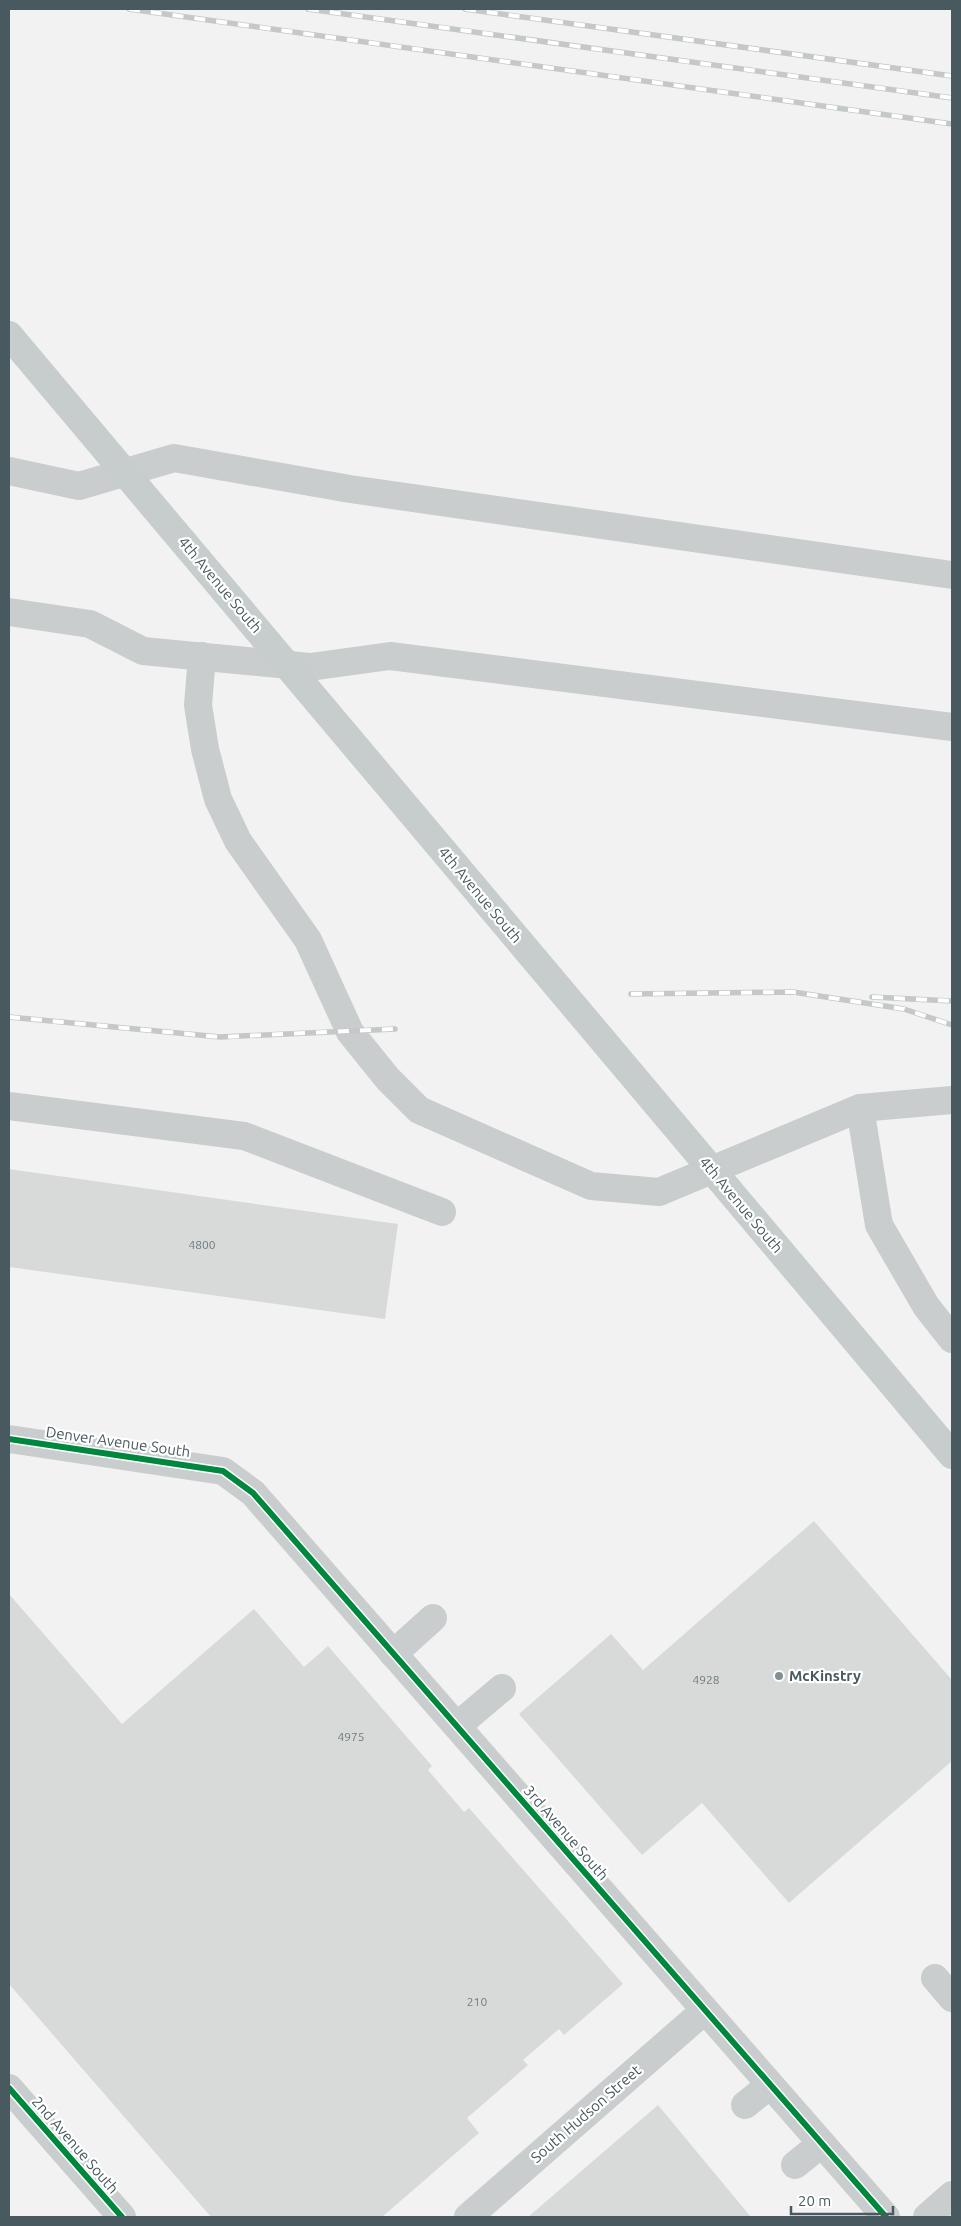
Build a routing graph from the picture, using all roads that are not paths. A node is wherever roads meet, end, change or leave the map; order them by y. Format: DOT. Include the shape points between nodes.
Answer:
graph roads {
  1 [pos="9,335"];
  2 [pos="9,471"];
  3 [pos="952,575"];
  4 [pos="9,612"];
  5 [pos="202,656"];
  6 [pos="952,727"];
  7 [pos="952,1100"];
  8 [pos="9,1106"];
  9 [pos="860,1108"];
  10 [pos="442,1212"];
  11 [pos="952,1339"];
  12 [pos="9,1439"];
  13 [pos="952,1455"];
  14 [pos="223,1471"];
  15 [pos="434,1618"];
  16 [pos="393,1654"];
  17 [pos="502,1688"];
  18 [pos="456,1726"];
  19 [pos="704,2011"];
  20 [pos="770,2085"];
  21 [pos="9,2088"];
  22 [pos="745,2106"];
  23 [pos="821,2144"];
  24 [pos="795,2165"];
  25 [pos="952,2195"];
  26 [pos="122,2217"];
  27 [pos="468,2217"];
  28 [pos="886,2217"];
  29 [pos="926,2217"];
  1 -- 13 [label="main road, 4th Avenue South, bridge"];
  2 -- 3 [label="street" via="79,486 174,458 350,489"];
  4 -- 5 [label="street" via="90,624 143,650"];
  5 -- 6 [label="street" via="310,667 390,656"];
  5 -- 9 [label="street" via="198,705 205,749 218,799 226,816 238,841 308,940 350,1032 388,1079 419,1110 591,1186 659,1192"];
  7 -- 9 [label="street"];
  8 -- 10 [label="street" via="244,1136"];
  9 -- 11 [label="street" via="879,1224 926,1306"];
  12 -- 14 [label="street, Denver Avenue South"];
  14 -- 16 [label="street, 3rd Avenue South" via="253,1493"];
  15 -- 16 [label="street"];
  16 -- 18 [label="street, 3rd Avenue South"];
  17 -- 18 [label="street"];
  18 -- 19 [label="street, 3rd Avenue South"];
  19 -- 20 [label="street, 3rd Avenue South"];
  19 -- 27 [label="street, South Hudson Street"];
  20 -- 22 [label="street"];
  20 -- 23 [label="street, 3rd Avenue South"];
  21 -- 26 [label="street, 2nd Avenue South"];
  23 -- 24 [label="street"];
  23 -- 28 [label="street, 3rd Avenue South"];
  25 -- 29 [label="street"];
}
